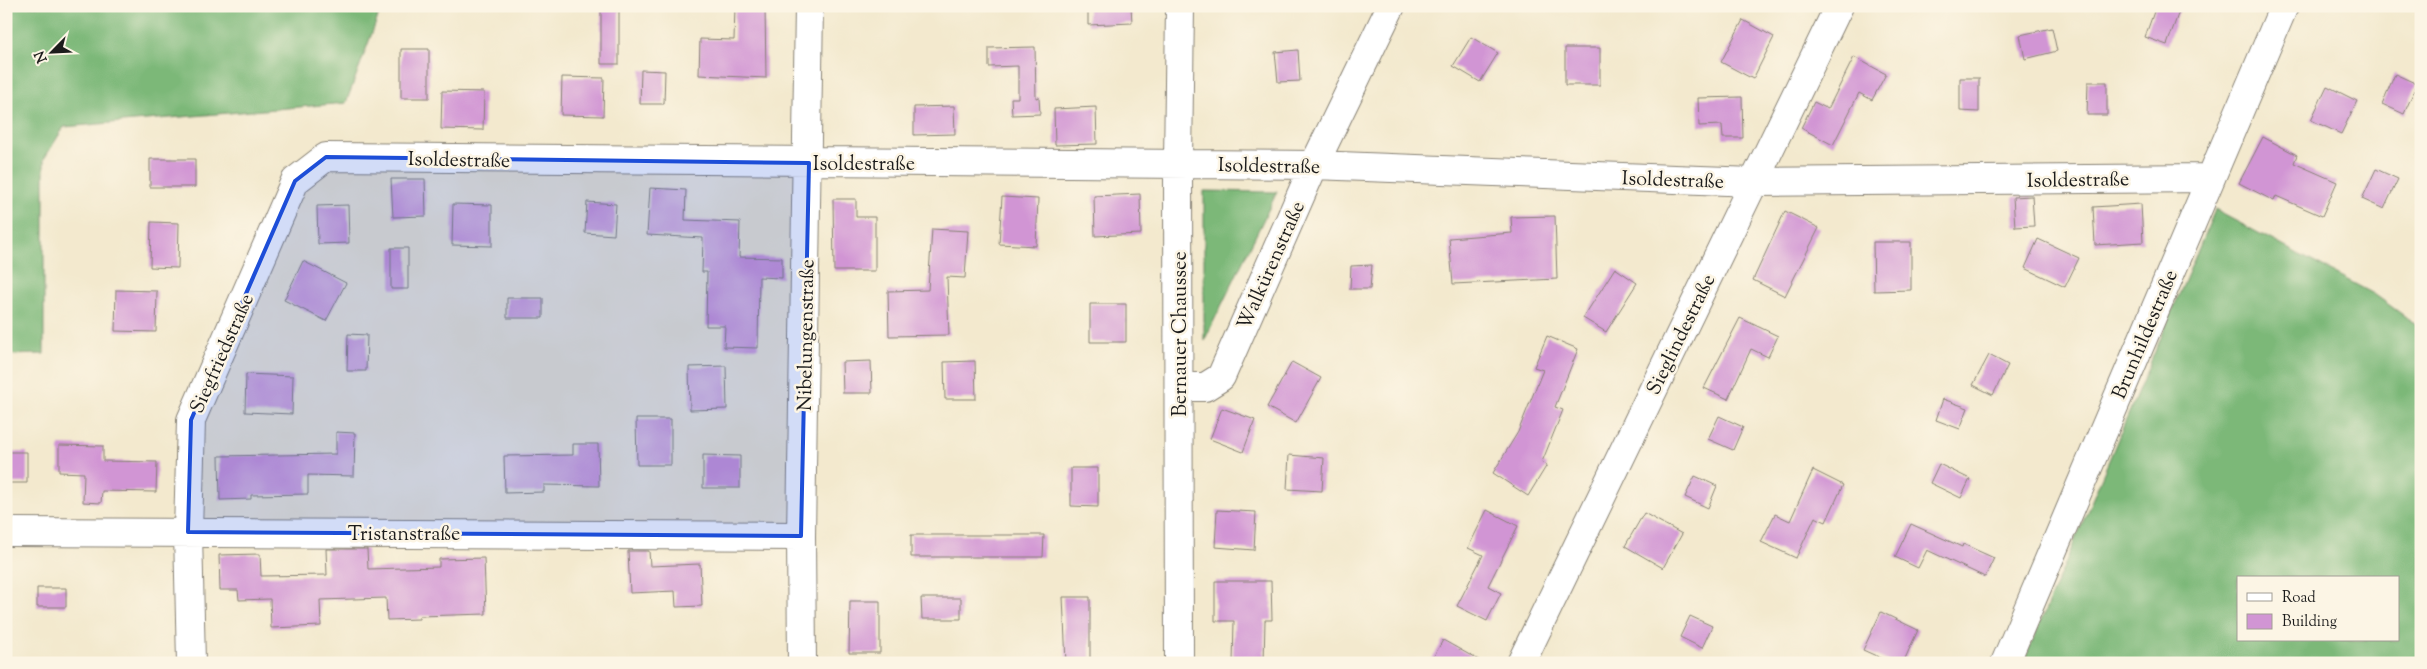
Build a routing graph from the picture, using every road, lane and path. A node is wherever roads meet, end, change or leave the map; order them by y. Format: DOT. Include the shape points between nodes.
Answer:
graph roads {
  1 [pos="810,6"];
  2 [pos="1180,6"];
  3 [pos="1392,6"];
  4 [pos="1839,6"];
  5 [pos="2284,6"];
  6 [pos="326,157"];
  7 [pos="808,163"];
  8 [pos="1178,163"];
  9 [pos="1314,165"];
  10 [pos="2211,178"];
  11 [pos="1753,182"];
  12 [pos="1180,387"];
  13 [pos="6,532"];
  14 [pos="188,532"];
  15 [pos="801,536"];
  16 [pos="191,663"];
  17 [pos="802,663"];
  18 [pos="1179,663"];
  19 [pos="1522,663"];
  20 [pos="2005,663"];
  1 -- 7 [label="street, Nibelungenstraße"];
  2 -- 8 [label="street, Bernauer Chaussee"];
  3 -- 9 [label="street, Walkürenstraße"];
  4 -- 11 [label="street, Sieglindestraße"];
  5 -- 10 [label="street, Brunhildestraße"];
  6 -- 7 [label="street, Isoldestraße"];
  6 -- 14 [label="street, Siegfriedstraße" via="295,181 191,420"];
  7 -- 8 [label="street, Isoldestraße"];
  7 -- 15 [label="street, Nibelungenstraße"];
  8 -- 9 [label="street, Isoldestraße"];
  8 -- 12 [label="street, Bernauer Chaussee"];
  9 -- 11 [label="street, Isoldestraße"];
  9 -- 12 [label="street, Walkürenstraße" via="1221,377 1205,387"];
  10 -- 11 [label="street, Isoldestraße"];
  10 -- 20 [label="street, Brunhildestraße"];
  11 -- 19 [label="street, Sieglindestraße"];
  12 -- 18 [label="street, Bernauer Chaussee"];
  13 -- 14 [label="street, Tristanstraße"];
  14 -- 15 [label="street, Tristanstraße"];
  14 -- 16 [label="street, Siegfriedstraße"];
  15 -- 17 [label="street, Nibelungenstraße"];
}
